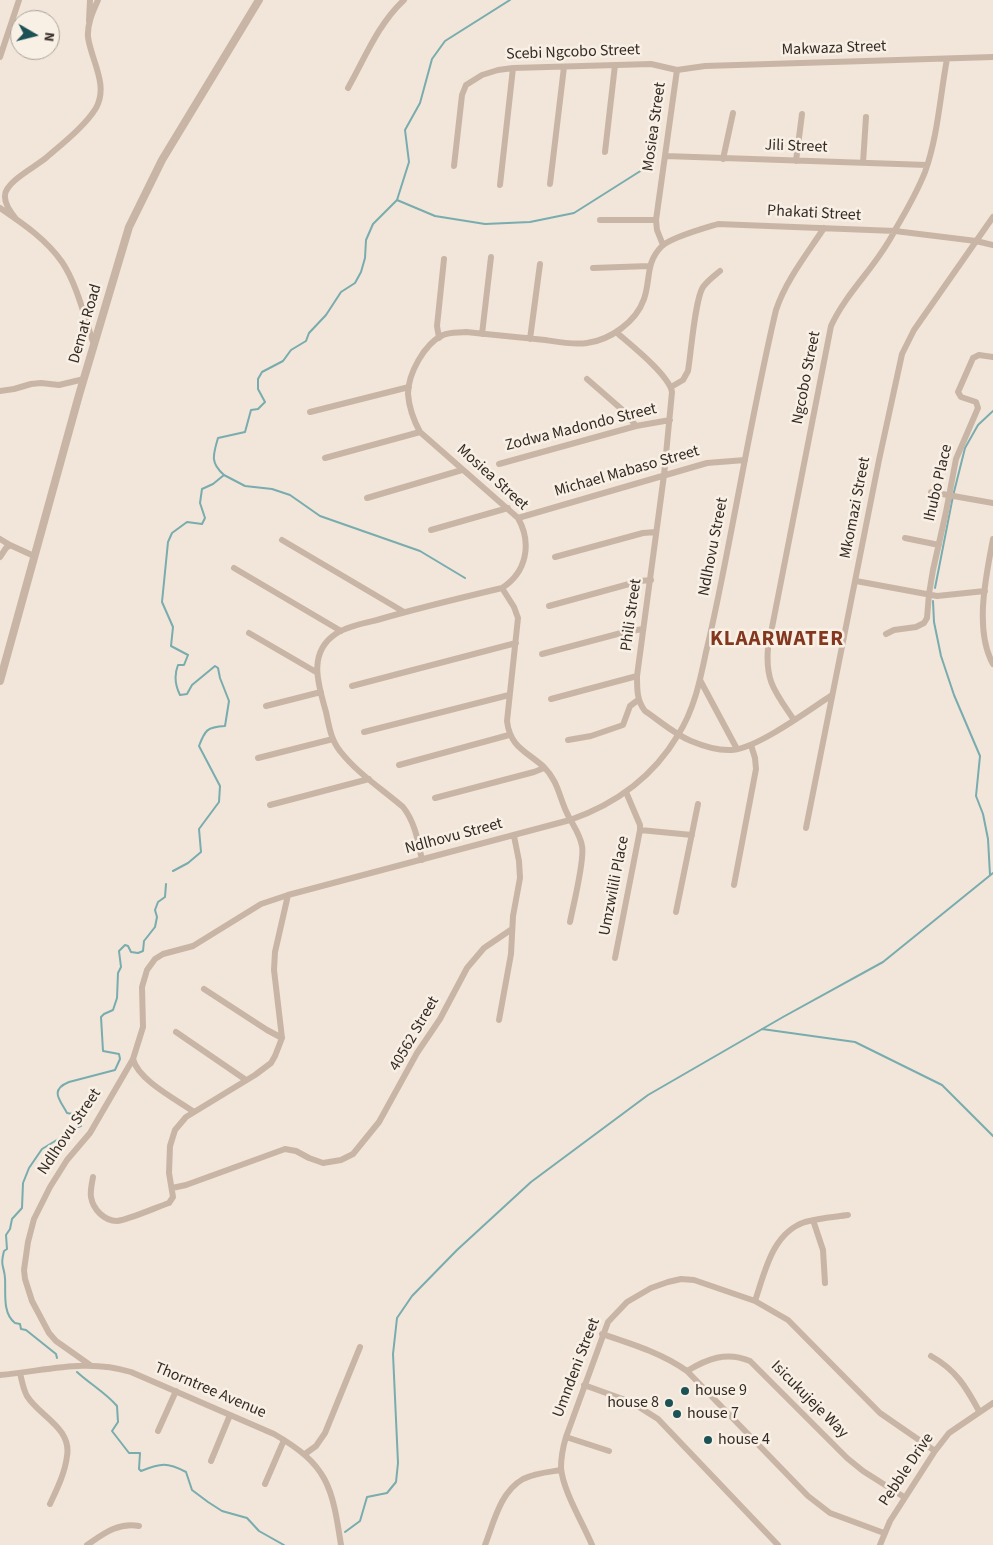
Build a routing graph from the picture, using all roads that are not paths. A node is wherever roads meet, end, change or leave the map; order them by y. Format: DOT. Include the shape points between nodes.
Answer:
graph roads {
  1 [pos="19,0"];
  2 [pos="90,0"];
  3 [pos="98,0"];
  4 [pos="259,0"];
  5 [pos="404,0"];
  6 [pos="90,22"];
  7 [pos="0,57"];
  8 [pos="993,57"];
  9 [pos="947,59"];
  10 [pos="614,65"];
  11 [pos="564,67"];
  12 [pos="513,68"];
  13 [pos="677,70"];
  14 [pos="348,88"];
  15 [pos="733,113"];
  16 [pos="802,114"];
  17 [pos="866,117"];
  18 [pos="605,152"];
  19 [pos="665,156"];
  20 [pos="723,159"];
  21 [pos="796,160"];
  22 [pos="863,163"];
  23 [pos="454,166"];
  24 [pos="926,166"];
  25 [pos="550,184"];
  26 [pos="500,185"];
  27 [pos="0,208"];
  28 [pos="993,217"];
  29 [pos="16,219"];
  30 [pos="600,220"];
  31 [pos="656,220"];
  32 [pos="824,228"];
  33 [pos="895,231"];
  34 [pos="976,241"];
  35 [pos="663,245"];
  36 [pos="993,245"];
  37 [pos="491,257"];
  38 [pos="444,259"];
  39 [pos="540,264"];
  40 [pos="649,266"];
  41 [pos="593,268"];
  42 [pos="720,272"];
  43 [pos="616,332"];
  44 [pos="482,334"];
  45 [pos="439,338"];
  46 [pos="530,338"];
  47 [pos="94,345"];
  48 [pos="993,357"];
  49 [pos="84,379"];
  50 [pos="587,379"];
  51 [pos="409,386"];
  52 [pos="671,387"];
  53 [pos="0,391"];
  54 [pos="310,412"];
  55 [pos="670,420"];
  56 [pos="636,426"];
  57 [pos="420,432"];
  58 [pos="325,458"];
  59 [pos="745,460"];
  60 [pos="499,464"];
  61 [pos="462,470"];
  62 [pos="664,475"];
  63 [pos="931,492"];
  64 [pos="949,495"];
  65 [pos="366,498"];
  66 [pos="993,502"];
  67 [pos="508,508"];
  68 [pos="518,518"];
  69 [pos="431,530"];
  70 [pos="656,532"];
  71 [pos="905,538"];
  72 [pos="0,539"];
  73 [pos="993,539"];
  74 [pos="282,540"];
  75 [pos="10,545"];
  76 [pos="939,546"];
  77 [pos="34,556"];
  78 [pos="555,556"];
  79 [pos="0,557"];
  80 [pos="234,568"];
  81 [pos="651,580"];
  82 [pos="856,581"];
  83 [pos="502,588"];
  84 [pos="985,591"];
  85 [pos="929,594"];
  86 [pos="548,606"];
  87 [pos="404,612"];
  88 [pos="643,629"];
  89 [pos="341,631"];
  90 [pos="249,633"];
  91 [pos="886,634"];
  92 [pos="516,643"];
  93 [pos="542,654"];
  94 [pos="993,664"];
  95 [pos="316,672"];
  96 [pos="637,676"];
  97 [pos="700,680"];
  98 [pos="0,681"];
  99 [pos="352,686"];
  100 [pos="320,692"];
  101 [pos="509,695"];
  102 [pos="832,695"];
  103 [pos="551,699"];
  104 [pos="638,700"];
  105 [pos="266,706"];
  106 [pos="794,720"];
  107 [pos="364,732"];
  108 [pos="679,734"];
  109 [pos="510,735"];
  110 [pos="333,739"];
  111 [pos="568,740"];
  112 [pos="751,745"];
  113 [pos="737,749"];
  114 [pos="258,758"];
  115 [pos="400,765"];
  116 [pos="544,768"];
  117 [pos="370,779"];
  118 [pos="626,792"];
  119 [pos="435,798"];
  120 [pos="698,804"];
  121 [pos="270,805"];
  122 [pos="570,820"];
  123 [pos="806,828"];
  124 [pos="640,830"];
  125 [pos="692,835"];
  126 [pos="514,836"];
  127 [pos="422,860"];
  128 [pos="734,885"];
  129 [pos="288,895"];
  130 [pos="676,912"];
  131 [pos="570,922"];
  132 [pos="512,929"];
  133 [pos="615,958"];
  134 [pos="204,989"];
  135 [pos="499,1020"];
  136 [pos="176,1032"];
  137 [pos="282,1038"];
  138 [pos="133,1059"];
  139 [pos="246,1080"];
  140 [pos="194,1112"];
  141 [pos="93,1177"];
  142 [pos="172,1188"];
  143 [pos="848,1215"];
  144 [pos="813,1220"];
  145 [pos="825,1283"];
  146 [pos="755,1301"];
  147 [pos="602,1334"];
  148 [pos="360,1347"];
  149 [pos="931,1356"];
  150 [pos="90,1365"];
  151 [pos="687,1371"];
  152 [pos="20,1373"];
  153 [pos="0,1375"];
  154 [pos="584,1385"];
  155 [pos="176,1391"];
  156 [pos="993,1403"];
  157 [pos="979,1411"];
  158 [pos="230,1415"];
  159 [pos="158,1431"];
  160 [pos="566,1437"];
  161 [pos="284,1440"];
  162 [pos="609,1450"];
  163 [pos="935,1451"];
  164 [pos="304,1454"];
  165 [pos="211,1460"];
  166 [pos="561,1470"];
  167 [pos="265,1484"];
  168 [pos="904,1497"];
  169 [pos="50,1504"];
  170 [pos="139,1526"];
  171 [pos="884,1533"];
  172 [pos="87,1545"];
  173 [pos="341,1545"];
  174 [pos="485,1545"];
  175 [pos="592,1545"];
  176 [pos="778,1545"];
  177 [pos="880,1545"];
  1 -- 7 [label="street"];
  2 -- 6 [label="street"];
  3 -- 6 [label="street"];
  4 -- 47 [label="street, Demat Road" via="162,160 129,227"];
  5 -- 14 [label="street" via="384,23"];
  6 -- 29 [label="street" via="88,35 100,78 96,107 45,159 7,189 5,200"];
  8 -- 9 [label="street, Makwaza Street"];
  9 -- 13 [label="street, Makwaza Street" via="705,66"];
  9 -- 24 [label="street, Ngcobo Street"];
  10 -- 11 [label="street, Scebi Ngcobo Street"];
  10 -- 13 [label="street, Scebi Ngcobo Street" via="651,64"];
  10 -- 18 [label="street"];
  11 -- 12 [label="street, Scebi Ngcobo Street"];
  11 -- 25 [label="street"];
  12 -- 23 [label="street, Scebi Ngcobo Street" via="482,75 466,85 460,105"];
  12 -- 26 [label="street"];
  13 -- 19 [label="street, Mosiea Street"];
  15 -- 20 [label="street"];
  16 -- 21 [label="street"];
  17 -- 22 [label="street"];
  19 -- 20 [label="street, Jili Street"];
  19 -- 31 [label="street, Mosiea Street"];
  20 -- 21 [label="street, Jili Street"];
  21 -- 22 [label="street, Jili Street"];
  22 -- 24 [label="street, Jili Street"];
  24 -- 33 [label="street, Ngcobo Street"];
  27 -- 29 [label="street"];
  28 -- 34 [label="street, Mkomazi Street"];
  29 -- 47 [label="street" via="45,242 62,262"];
  30 -- 31 [label="street"];
  31 -- 35 [label="street, Mosiea Street"];
  32 -- 33 [label="street, Phakati Street"];
  32 -- 35 [label="street, Phakati Street" via="718,224"];
  32 -- 59 [label="street, Ndlhovu Street" via="780,296"];
  33 -- 34 [label="street, Phakati Street"];
  33 -- 106 [label="street, Ngcobo Street" via="831,326 767,656 771,685"];
  34 -- 36 [label="street, Phakati Street"];
  34 -- 82 [label="street, Mkomazi Street" via="914,330 902,354"];
  35 -- 40 [label="street"];
  37 -- 44 [label="street"];
  38 -- 45 [label="street" via="437,326"];
  39 -- 46 [label="street"];
  40 -- 41 [label="street"];
  40 -- 43 [label="street" via="640,307"];
  42 -- 52 [label="street" via="702,288 688,371 683,380"];
  43 -- 46 [label="street" via="602,340 587,343"];
  43 -- 52 [label="street" via="665,377"];
  44 -- 45 [label="street" via="450,333"];
  44 -- 46 [label="street"];
  45 -- 51 [label="street, Mosiea Street" via="424,350"];
  47 -- 49 [label="street, Demat Road"];
  48 -- 64 [label="street, Ihubo Place" via="979,355 973,358 958,392 961,397 976,402 978,408 956,459"];
  49 -- 53 [label="street" via="59,385 41,382"];
  49 -- 77 [label="street, Demat Road"];
  50 -- 56 [label="street"];
  51 -- 54 [label="street"];
  51 -- 57 [label="street, Mosiea Street" via="411,410"];
  52 -- 55 [label="street, Phili Street"];
  55 -- 56 [label="street, Zodwa Madondo Street"];
  55 -- 62 [label="street, Phili Street"];
  56 -- 60 [label="street, Zodwa Madondo Street"];
  57 -- 58 [label="street"];
  57 -- 61 [label="street, Mosiea Street"];
  59 -- 62 [label="street, Michael Mabaso Street" via="707,463"];
  59 -- 97 [label="street, Ndlhovu Street"];
  61 -- 65 [label="street"];
  61 -- 67 [label="street, Mosiea Street"];
  62 -- 68 [label="street, Michael Mabaso Street"];
  62 -- 70 [label="street, Phili Street"];
  63 -- 64 [label="street"];
  64 -- 66 [label="street"];
  64 -- 76 [label="street, Ihubo Place"];
  67 -- 68 [label="street, Mosiea Street"];
  67 -- 69 [label="street"];
  68 -- 83 [label="street, Mosiea Street" via="526,538 524,560 520,571"];
  70 -- 78 [label="street"];
  70 -- 81 [label="street, Phili Street"];
  71 -- 76 [label="street"];
  72 -- 75 [label="street"];
  73 -- 84 [label="street"];
  74 -- 87 [label="street"];
  75 -- 77 [label="street"];
  75 -- 79 [label="street"];
  76 -- 85 [label="street, Ihubo Place"];
  77 -- 98 [label="street, Demat Road"];
  80 -- 89 [label="street"];
  81 -- 86 [label="street"];
  81 -- 88 [label="street, Phili Street"];
  82 -- 85 [label="street"];
  82 -- 102 [label="street, Mkomazi Street"];
  83 -- 87 [label="street, Mosiea Street"];
  83 -- 92 [label="street" via="517,613"];
  84 -- 85 [label="street"];
  84 -- 94 [label="street" via="983,622"];
  85 -- 91 [label="street, Ihubo Place" via="928,615 924,623"];
  87 -- 89 [label="street, Mosiea Street"];
  88 -- 93 [label="street"];
  88 -- 96 [label="street, Phili Street"];
  89 -- 95 [label="street, Mosiea Street" via="331,638 320,654"];
  90 -- 95 [label="street"];
  92 -- 99 [label="street"];
  92 -- 101 [label="street"];
  95 -- 100 [label="street, Mosiea Street"];
  96 -- 103 [label="street"];
  96 -- 104 [label="street, Phili Street"];
  97 -- 108 [label="street, Ndlhovu Street"];
  97 -- 113 [label="street"];
  100 -- 105 [label="street"];
  100 -- 110 [label="street, Mosiea Street"];
  101 -- 107 [label="street"];
  101 -- 109 [label="street" via="507,721"];
  102 -- 106 [label="street"];
  102 -- 123 [label="street, Mkomazi Street"];
  104 -- 108 [label="street" via="645,711"];
  104 -- 111 [label="street" via="630,706 623,725"];
  106 -- 112 [label="street"];
  108 -- 113 [label="street" via="719,750"];
  108 -- 118 [label="street, Ndlhovu Street" via="651,770"];
  109 -- 115 [label="street"];
  109 -- 116 [label="street"];
  110 -- 114 [label="street"];
  110 -- 117 [label="street, Mosiea Street" via="348,760"];
  112 -- 113 [label="street"];
  112 -- 128 [label="street" via="756,769"];
  116 -- 119 [label="street"];
  116 -- 122 [label="street" via="558,786"];
  117 -- 121 [label="street"];
  117 -- 127 [label="street, Mosiea Street" via="410,815"];
  118 -- 122 [label="street, Ndlhovu Street"];
  118 -- 124 [label="street, Umzwilili Place"];
  120 -- 125 [label="street"];
  122 -- 126 [label="street, Ndlhovu Street"];
  122 -- 131 [label="street" via="583,852"];
  124 -- 125 [label="street"];
  124 -- 133 [label="street, Umzwilili Place"];
  125 -- 130 [label="street"];
  126 -- 127 [label="street, Ndlhovu Street"];
  126 -- 132 [label="street" via="520,878"];
  127 -- 129 [label="street, Ndlhovu Street"];
  129 -- 137 [label="street" via="274,970"];
  129 -- 138 [label="street, Ndlhovu Street" via="261,904 193,946 155,959 147,970 142,987 143,1027"];
  132 -- 135 [label="street" via="511,954"];
  132 -- 142 [label="street, 40562 Street" via="484,948 467,968 380,1122 358,1150 347,1158 323,1163 285,1149"];
  134 -- 137 [label="street"];
  136 -- 139 [label="street"];
  137 -- 139 [label="street" via="271,1063"];
  138 -- 140 [label="street" via="144,1077"];
  138 -- 150 [label="street, Ndlhovu Street" via="90,1133 50,1186 34,1219 24,1270 32,1301 49,1333"];
  139 -- 140 [label="street"];
  140 -- 142 [label="street" via="175,1130 170,1146"];
  141 -- 142 [label="street" via="93,1203 101,1215 112,1220 122,1220 169,1203 173,1197"];
  143 -- 144 [label="street"];
  144 -- 145 [label="street" via="823,1250"];
  144 -- 146 [label="street" via="792,1229 780,1240"];
  146 -- 147 [label="street, Umndeni Street" via="694,1280 681,1279 651,1288 627,1302 612,1316"];
  146 -- 163 [label="street, Umndeni Street" via="788,1320 880,1413"];
  147 -- 151 [label="street" via="648,1350"];
  147 -- 154 [label="street, Umndeni Street"];
  148 -- 164 [label="street" via="325,1433 316,1446"];
  149 -- 157 [label="street" via="956,1374"];
  150 -- 152 [label="street, Thorntree Avenue"];
  150 -- 155 [label="street, Thorntree Avenue" via="115,1367"];
  151 -- 168 [label="street, Isicukujeje Way" via="721,1356 750,1361 847,1458"];
  151 -- 171 [label="street" via="808,1496 830,1512"];
  152 -- 153 [label="street, Thorntree Avenue"];
  152 -- 169 [label="street" via="28,1397 62,1432 66,1441 68,1456"];
  154 -- 160 [label="street, Umndeni Street"];
  154 -- 176 [label="street" via="631,1402 658,1419"];
  155 -- 158 [label="street, Thorntree Avenue"];
  155 -- 159 [label="street"];
  156 -- 157 [label="street, Pebble Drive"];
  157 -- 163 [label="street, Pebble Drive" via="949,1433"];
  158 -- 161 [label="street, Thorntree Avenue"];
  158 -- 165 [label="street"];
  160 -- 162 [label="street"];
  160 -- 166 [label="street, Umndeni Street"];
  161 -- 164 [label="street, Thorntree Avenue"];
  161 -- 167 [label="street"];
  163 -- 168 [label="street, Pebble Drive"];
  164 -- 173 [label="street, Thorntree Avenue" via="322,1475 331,1493"];
  166 -- 174 [label="street" via="537,1474 513,1487 499,1509"];
  166 -- 175 [label="street, Umndeni Street"];
  168 -- 171 [label="street, Pebble Drive"];
  170 -- 172 [label="street" via="127,1524 113,1528"];
  171 -- 177 [label="street, Pebble Drive"];
}
